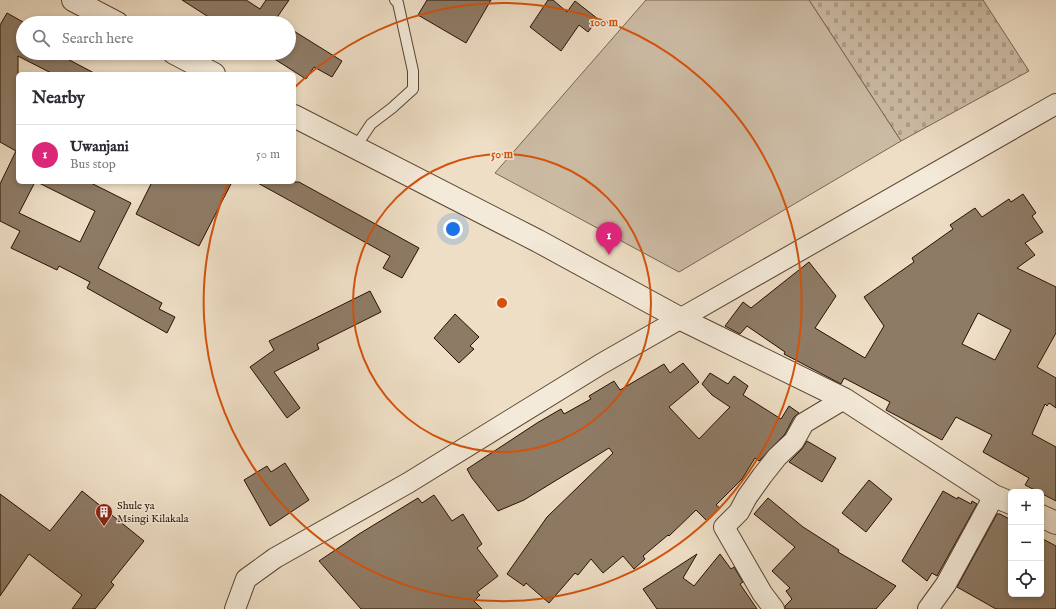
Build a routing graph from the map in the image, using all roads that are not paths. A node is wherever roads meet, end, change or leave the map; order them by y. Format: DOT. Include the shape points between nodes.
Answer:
graph roads {
  1 [pos="395,0"];
  2 [pos="80,2"];
  3 [pos="105,16"];
  4 [pos="187,60"];
  5 [pos="210,72"];
  6 [pos="1056,104"];
  7 [pos="296,117"];
  8 [pos="355,148"];
  9 [pos="681,318"];
  10 [pos="844,399"];
  11 [pos="1002,500"];
  12 [pos="1044,517"];
  13 [pos="1056,523"];
  14 [pos="235,609"];
  15 [pos="774,609"];
  16 [pos="928,609"];
  1 -- 8 [label="lane" via="398,3 413,71 413,89 371,124"];
  2 -- 3 [label="street"];
  4 -- 5 [label="street"];
  6 -- 9 [label="street"];
  7 -- 8 [label="street"];
  8 -- 9 [label="street" via="538,241"];
  9 -- 10 [label="street"];
  9 -- 14 [label="street" via="551,394 408,483 275,558 246,579"];
  10 -- 11 [label="street"];
  10 -- 15 [label="street" via="804,423 794,441 767,470 746,497 739,512 724,527"];
  11 -- 16 [label="street"];
  12 -- 13 [label="street"];
}
